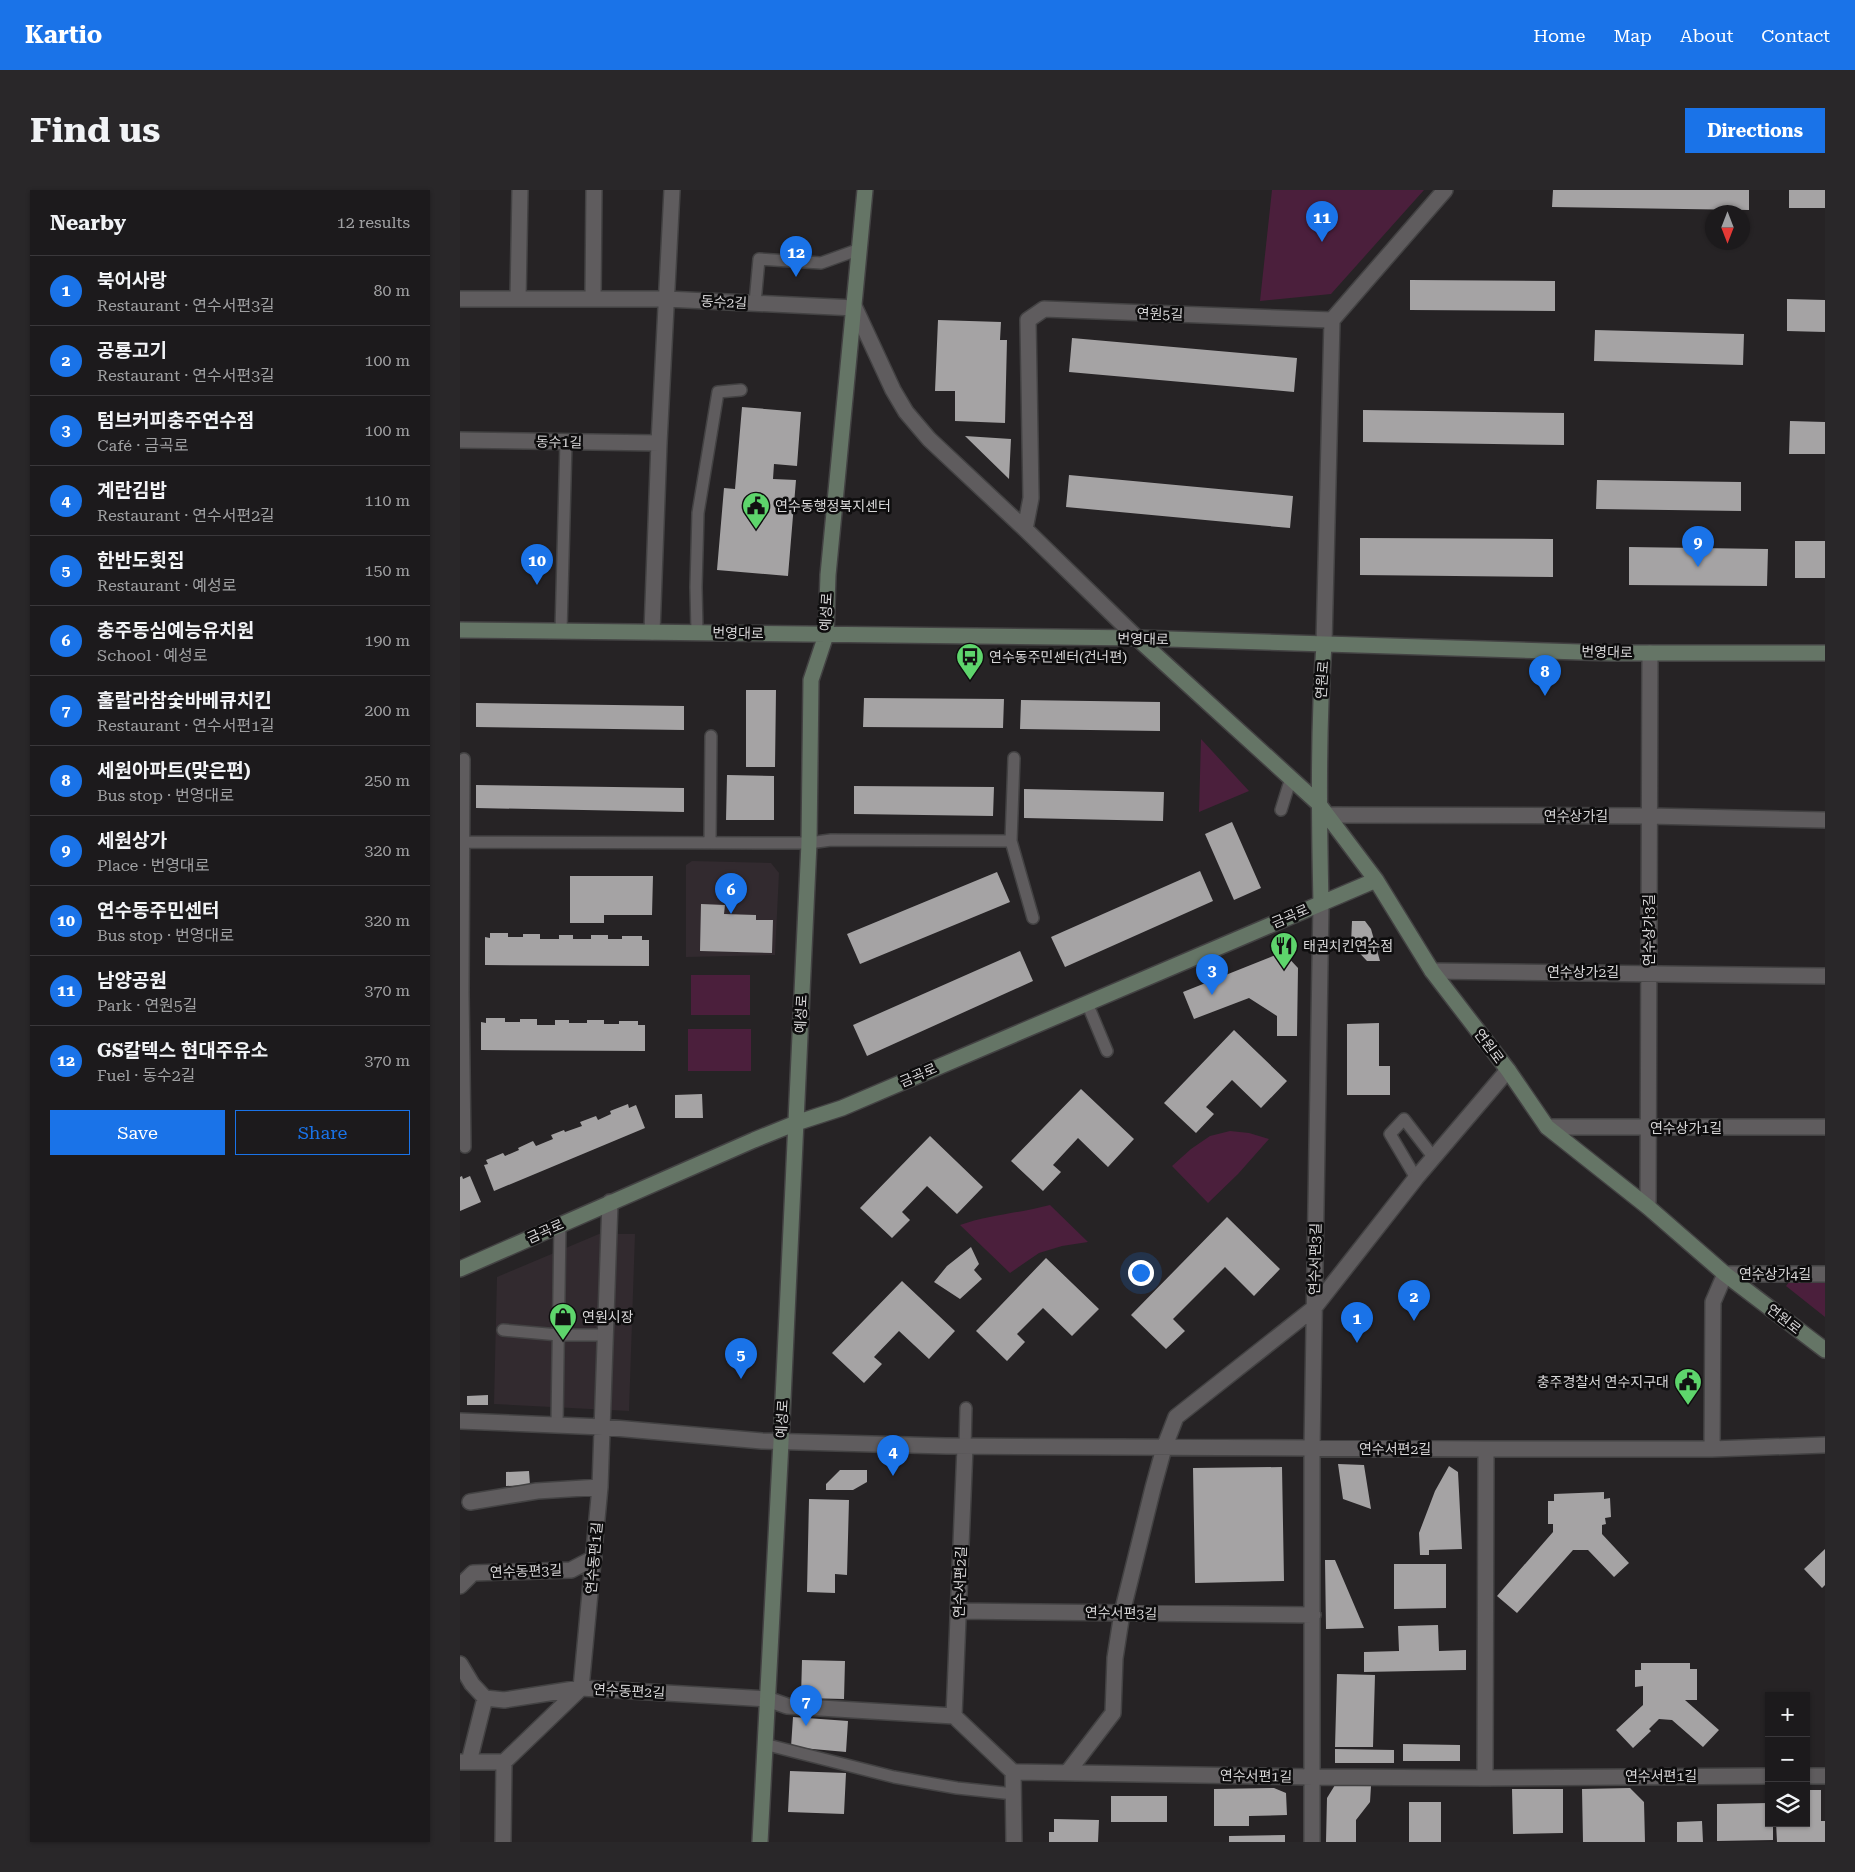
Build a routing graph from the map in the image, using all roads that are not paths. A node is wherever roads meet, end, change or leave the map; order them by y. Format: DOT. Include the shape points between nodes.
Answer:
graph roads {
  1 [pos="520,190"];
  2 [pos="594,190"];
  3 [pos="672,190"];
  4 [pos="865,190"];
  5 [pos="1445,190"];
  6 [pos="860,249"];
  7 [pos="460,299"];
  8 [pos="518,299"];
  9 [pos="592,299"];
  10 [pos="666,299"];
  11 [pos="755,303"];
  12 [pos="854,308"];
  13 [pos="1332,320"];
  14 [pos="740,390"];
  15 [pos="460,440"];
  16 [pos="566,442"];
  17 [pos="659,443"];
  18 [pos="1025,529"];
  19 [pos="460,630"];
  20 [pos="561,631"];
  21 [pos="652,632"];
  22 [pos="697,632"];
  23 [pos="826,635"];
  24 [pos="1137,638"];
  25 [pos="1324,644"];
  26 [pos="1650,653"];
  27 [pos="1825,653"];
  28 [pos="711,736"];
  29 [pos="1014,758"];
  30 [pos="464,759"];
  31 [pos="1291,778"];
  32 [pos="1323,809"];
  33 [pos="1281,810"];
  34 [pos="1650,816"];
  35 [pos="1825,820"];
  36 [pos="1011,841"];
  37 [pos="462,842"];
  38 [pos="710,843"];
  39 [pos="809,843"];
  40 [pos="1376,880"];
  41 [pos="1321,903"];
  42 [pos="1034,918"];
  43 [pos="1432,971"];
  44 [pos="1649,973"];
  45 [pos="1825,976"];
  46 [pos="1087,1003"];
  47 [pos="1107,1051"];
  48 [pos="1508,1070"];
  49 [pos="796,1123"];
  50 [pos="1547,1127"];
  51 [pos="1825,1127"];
  52 [pos="1650,1128"];
  53 [pos="465,1147"];
  54 [pos="1434,1158"];
  55 [pos="1416,1178"];
  56 [pos="610,1202"];
  57 [pos="1648,1207"];
  58 [pos="560,1224"];
  59 [pos="460,1269"];
  60 [pos="1725,1274"];
  61 [pos="1825,1274"];
  62 [pos="1314,1308"];
  63 [pos="503,1330"];
  64 [pos="559,1335"];
  65 [pos="606,1335"];
  66 [pos="1825,1350"];
  67 [pos="966,1408"];
  68 [pos="460,1421"];
  69 [pos="557,1424"];
  70 [pos="603,1427"];
  71 [pos="781,1442"];
  72 [pos="1825,1445"];
  73 [pos="965,1447"];
  74 [pos="1164,1448"];
  75 [pos="1312,1448"];
  76 [pos="1486,1449"];
  77 [pos="1712,1449"];
  78 [pos="600,1487"];
  79 [pos="470,1502"];
  80 [pos="594,1558"];
  81 [pos="460,1586"];
  82 [pos="959,1611"];
  83 [pos="1122,1613"];
  84 [pos="1313,1614"];
  85 [pos="460,1664"];
  86 [pos="581,1688"];
  87 [pos="485,1698"];
  88 [pos="767,1698"];
  89 [pos="954,1716"];
  90 [pos="764,1744"];
  91 [pos="465,1762"];
  92 [pos="504,1762"];
  93 [pos="1013,1772"];
  94 [pos="1067,1773"];
  95 [pos="1765,1776"];
  96 [pos="1810,1776"];
  97 [pos="1825,1776"];
  98 [pos="1313,1778"];
  99 [pos="1485,1778"];
  100 [pos="1014,1794"];
  101 [pos="503,1842"];
  102 [pos="760,1842"];
  103 [pos="1014,1842"];
  104 [pos="1312,1842"];
  1 -- 8 [label="street"];
  2 -- 9 [label="street"];
  3 -- 10 [label="street"];
  4 -- 6 [label="street, 예성로"];
  5 -- 13 [label="street"];
  6 -- 11 [label="lane" via="821,263 758,259"];
  6 -- 12 [label="street, 예성로"];
  7 -- 8 [label="street, 동수2길"];
  8 -- 9 [label="street, 동수2길"];
  9 -- 10 [label="street, 동수2길"];
  10 -- 11 [label="street, 동수2길"];
  10 -- 17 [label="street"];
  11 -- 12 [label="street, 동수2길"];
  12 -- 18 [label="street" via="906,412 928,440"];
  12 -- 23 [label="street, 예성로" via="828,575"];
  13 -- 18 [label="street, 연원5길" via="1044,309 1028,320 1031,498"];
  13 -- 25 [label="street"];
  14 -- 22 [label="lane" via="718,392 698,513"];
  15 -- 16 [label="street, 동수1길"];
  16 -- 17 [label="street, 동수1길"];
  16 -- 20 [label="lane"];
  17 -- 21 [label="street"];
  18 -- 24 [label="street"];
  19 -- 20 [label="street, 번영대로"];
  20 -- 21 [label="street, 번영대로"];
  21 -- 22 [label="street, 번영대로"];
  22 -- 23 [label="street, 번영대로"];
  23 -- 24 [label="street, 번영대로"];
  23 -- 39 [label="street, 예성로" via="811,680"];
  24 -- 25 [label="street, 번영대로"];
  24 -- 31 [label="street"];
  25 -- 26 [label="street, 번영대로"];
  25 -- 32 [label="street, 연원로" via="1320,698"];
  26 -- 27 [label="street, 번영대로"];
  26 -- 34 [label="street, 연수상가3길"];
  28 -- 38 [label="lane"];
  29 -- 36 [label="lane"];
  30 -- 37 [label="lane"];
  31 -- 32 [label="street"];
  31 -- 33 [label="lane"];
  32 -- 34 [label="street, 연수상가길"];
  32 -- 40 [label="street, 연원로"];
  32 -- 41 [label="street"];
  34 -- 35 [label="street, 연수상가길"];
  34 -- 44 [label="street, 연수상가3길"];
  36 -- 39 [label="lane" via="831,840"];
  36 -- 42 [label="lane"];
  37 -- 38 [label="lane"];
  37 -- 53 [label="lane"];
  38 -- 39 [label="lane"];
  39 -- 49 [label="street, 예성로"];
  40 -- 41 [label="street, 금곡로"];
  40 -- 43 [label="street, 연원로"];
  41 -- 46 [label="street, 금곡로"];
  41 -- 62 [label="street, 연수서편3길"];
  43 -- 44 [label="street, 연수상가2길"];
  43 -- 48 [label="street, 연원로"];
  44 -- 45 [label="street, 연수상가2길"];
  44 -- 52 [label="street, 연수상가3길"];
  46 -- 47 [label="lane"];
  46 -- 49 [label="street, 금곡로" via="842,1108"];
  48 -- 50 [label="street, 연원로"];
  48 -- 54 [label="street"];
  49 -- 56 [label="street, 금곡로"];
  49 -- 71 [label="street, 예성로"];
  50 -- 52 [label="street, 연수상가1길"];
  50 -- 57 [label="street, 연원로"];
  51 -- 52 [label="street, 연수상가1길"];
  52 -- 57 [label="street, 연수상가3길"];
  54 -- 55 [label="street"];
  54 -- 55 [label="lane" via="1404,1119 1390,1134"];
  55 -- 62 [label="street"];
  56 -- 58 [label="street, 금곡로"];
  56 -- 65 [label="street, 연수동편1길"];
  57 -- 60 [label="street, 연원로"];
  58 -- 59 [label="street, 금곡로"];
  58 -- 64 [label="lane"];
  60 -- 61 [label="street, 연수상가4길"];
  60 -- 66 [label="street, 연원로"];
  60 -- 77 [label="street" via="1713,1302"];
  62 -- 74 [label="street" via="1176,1417"];
  62 -- 75 [label="street, 연수서편3길"];
  63 -- 64 [label="lane"];
  64 -- 65 [label="lane"];
  64 -- 69 [label="lane"];
  65 -- 70 [label="street, 연수동편1길"];
  67 -- 73 [label="lane"];
  68 -- 69 [label="street"];
  69 -- 70 [label="street"];
  70 -- 71 [label="street"];
  70 -- 78 [label="street, 연수동편1길"];
  71 -- 73 [label="street, 연수서편2길"];
  71 -- 88 [label="street, 예성로"];
  72 -- 77 [label="street, 연수서편2길"];
  73 -- 74 [label="street, 연수서편2길"];
  73 -- 82 [label="street, 연수서편2길"];
  74 -- 75 [label="street, 연수서편2길"];
  74 -- 83 [label="street"];
  75 -- 76 [label="street, 연수서편2길"];
  75 -- 84 [label="street, 연수서편3길"];
  76 -- 77 [label="street, 연수서편2길"];
  76 -- 99 [label="street"];
  78 -- 79 [label="street" via="536,1491"];
  78 -- 80 [label="street, 연수동편1길"];
  80 -- 81 [label="street, 연수동편3길" via="571,1570 474,1573"];
  80 -- 86 [label="street, 연수동편1길"];
  82 -- 83 [label="street, 연수서편3길"];
  82 -- 89 [label="street, 연수서편2길"];
  83 -- 84 [label="street, 연수서편3길"];
  83 -- 94 [label="street" via="1115,1658 1113,1713"];
  84 -- 98 [label="street, 연수서편3길"];
  85 -- 87 [label="street"];
  86 -- 87 [label="street" via="504,1700"];
  86 -- 88 [label="street, 연수동편2길"];
  86 -- 92 [label="street, 연수동편2길"];
  87 -- 91 [label="street"];
  88 -- 89 [label="street" via="787,1706"];
  88 -- 90 [label="street, 예성로"];
  89 -- 93 [label="street"];
  90 -- 100 [label="lane" via="894,1777"];
  90 -- 102 [label="street, 예성로"];
  91 -- 92 [label="street"];
  92 -- 101 [label="street"];
  93 -- 94 [label="street, 연수서편1길"];
  93 -- 100 [label="street"];
  94 -- 98 [label="street, 연수서편1길"];
  95 -- 99 [label="street, 연수서편1길"];
  96 -- 97 [label="street"];
  98 -- 99 [label="street, 연수서편1길"];
  98 -- 104 [label="street, 연수서편3길"];
  100 -- 103 [label="street"];
}
